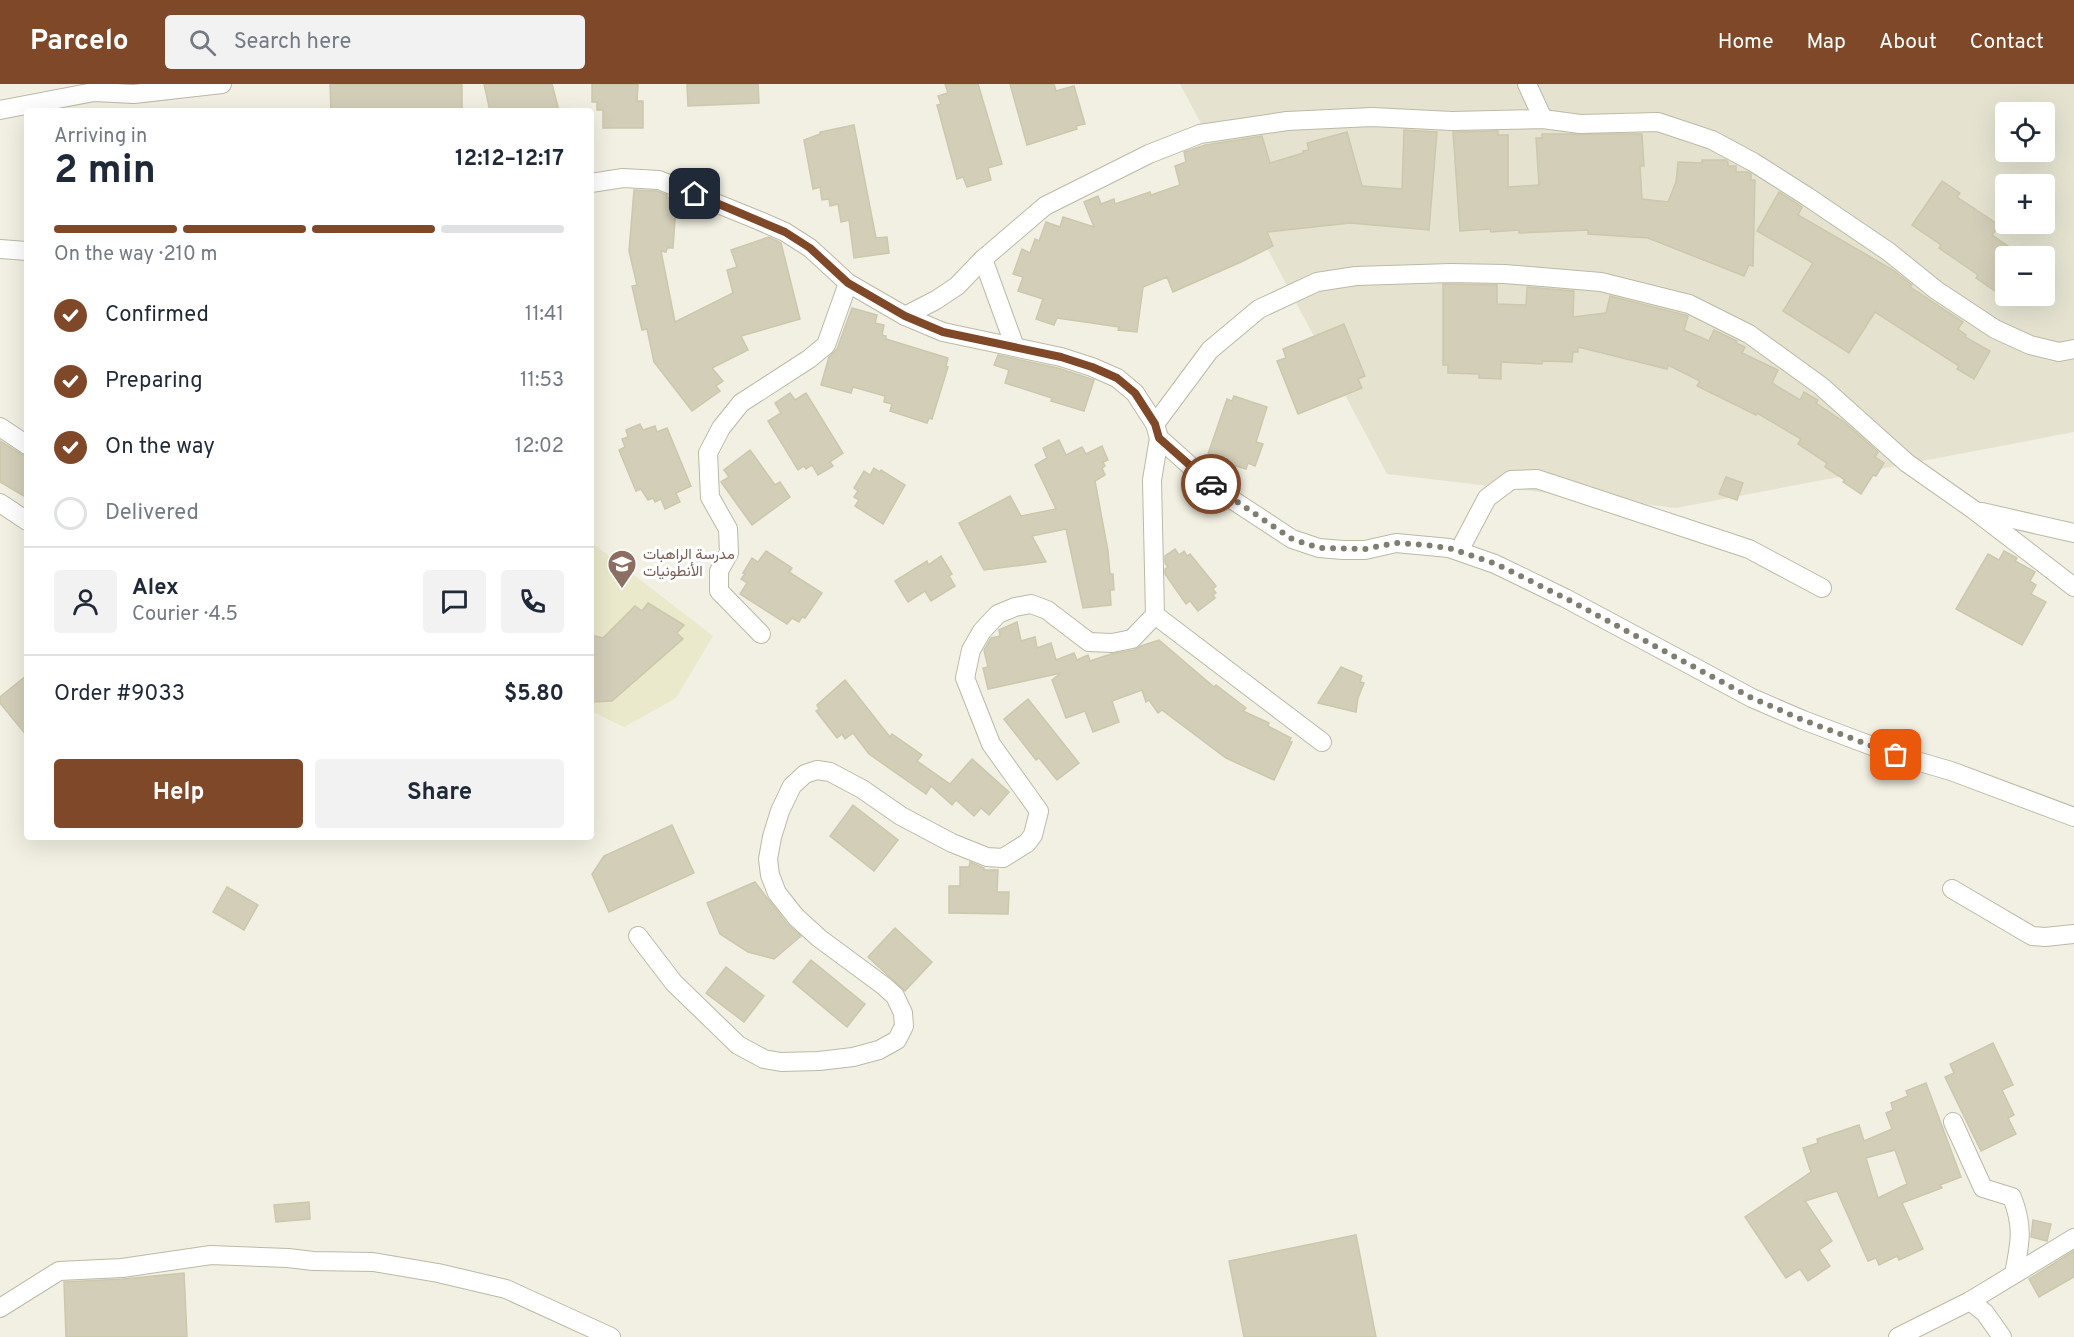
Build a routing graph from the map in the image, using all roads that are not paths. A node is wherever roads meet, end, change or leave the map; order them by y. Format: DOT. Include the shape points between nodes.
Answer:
graph roads {
  1 [pos="222,84"];
  2 [pos="1527,84"];
  3 [pos="0,110"];
  4 [pos="1543,119"];
  5 [pos="594,183"];
  6 [pos="0,249"];
  7 [pos="24,251"];
  8 [pos="983,259"];
  9 [pos="848,283"];
  10 [pos="905,316"];
  11 [pos="1015,347"];
  12 [pos="2074,348"];
  13 [pos="0,427"];
  14 [pos="1157,431"];
  15 [pos="24,443"];
  16 [pos="0,503"];
  17 [pos="1974,510"];
  18 [pos="24,518"];
  19 [pos="2074,533"];
  20 [pos="1459,551"];
  21 [pos="2074,587"];
  22 [pos="1822,588"];
  23 [pos="1155,615"];
  24 [pos="761,634"];
  25 [pos="1322,742"];
  26 [pos="2074,817"];
  27 [pos="1952,889"];
  28 [pos="2074,934"];
  29 [pos="638,936"];
  30 [pos="1953,1122"];
  31 [pos="2074,1238"];
  32 [pos="2014,1274"];
  33 [pos="1970,1301"];
  34 [pos="0,1308"];
  35 [pos="610,1337"];
  36 [pos="1898,1337"];
  37 [pos="2002,1337"];
  1 -- 3 [label="street" via="134,94 94,92"];
  2 -- 4 [label="street"];
  4 -- 8 [label="street" via="1452,121 1372,117 1287,121 1200,134 1149,154 1045,206"];
  4 -- 12 [label="street" via="1580,124 1658,122 1712,140 1816,203 1995,329 2059,352"];
  5 -- 9 [label="street" via="623,178 659,180 681,188 785,232 810,248"];
  6 -- 7 [label="street"];
  8 -- 10 [label="street" via="957,286"];
  8 -- 11 [label="street"];
  9 -- 10 [label="street"];
  9 -- 24 [label="street" via="826,345 741,403 708,453 710,497 728,529 729,553 719,572 719,591"];
  10 -- 11 [label="street" via="943,332"];
  11 -- 14 [label="street" via="1061,357 1117,378 1135,393"];
  13 -- 15 [label="street"];
  14 -- 17 [label="street" via="1210,350 1259,309 1317,282 1356,276 1451,273 1601,282 1689,304 1749,334 1821,386 1907,464"];
  14 -- 20 [label="street" via="1216,489 1292,539 1319,548 1343,550 1396,543"];
  14 -- 23 [label="street" via="1152,480"];
  16 -- 18 [label="street"];
  17 -- 19 [label="street"];
  17 -- 21 [label="street"];
  20 -- 22 [label="street" via="1487,498 1511,480 1537,480 1749,549"];
  20 -- 26 [label="street" via="1530,580 1803,720"];
  23 -- 25 [label="street"];
  23 -- 29 [label="street" via="1132,639 1112,643 1089,642 1047,610 1031,604 998,614 982,631 971,650 965,678 991,744 1039,811 1033,835 1016,852 1003,858 987,857 952,843 830,772 817,770 805,774 792,786 780,810 768,859 777,893 819,938 894,996 903,1013 904,1026 897,1040 853,1057 781,1062 764,1059 738,1046 674,984"];
  27 -- 28 [label="street" via="2032,936"];
  30 -- 32 [label="street" via="1983,1188 2012,1197 2020,1218"];
  31 -- 32 [label="street"];
  32 -- 33 [label="street"];
  33 -- 36 [label="street"];
  33 -- 37 [label="street" via="1985,1313"];
  34 -- 35 [label="street" via="59,1271 122,1268 211,1255 373,1262 506,1289"];
}
